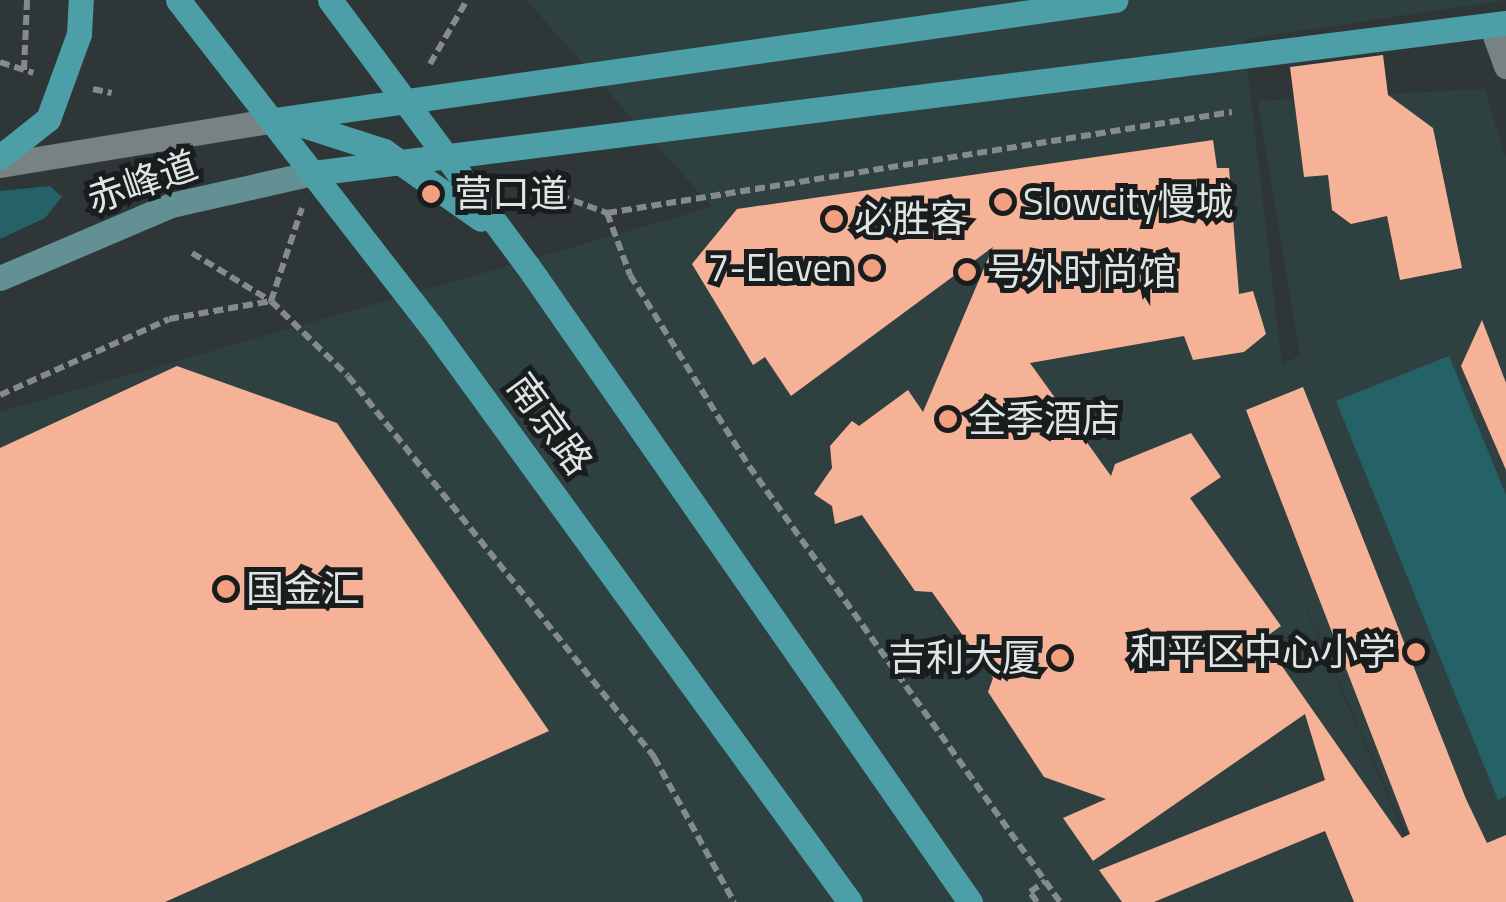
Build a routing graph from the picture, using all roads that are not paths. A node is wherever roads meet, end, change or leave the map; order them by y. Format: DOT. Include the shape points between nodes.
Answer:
graph roads {
  1 [pos="81,0"];
  2 [pos="178,0"];
  3 [pos="330,0"];
  4 [pos="1115,0"];
  5 [pos="1501,20"];
  6 [pos="1506,66"];
  7 [pos="408,103"];
  8 [pos="274,120"];
  9 [pos="447,155"];
  10 [pos="0,158"];
  11 [pos="402,161"];
  12 [pos="0,165"];
  13 [pos="313,173"];
  14 [pos="527,264"];
  15 [pos="0,278"];
  16 [pos="850,902"];
  17 [pos="970,902"];
  1 -- 10 [label="main road" via="79,34 48,119"];
  2 -- 8 [label="main road, 南京路"];
  3 -- 7 [label="main road, 南京路"];
  4 -- 7 [label="main road"];
  5 -- 6 [label="street"];
  5 -- 9 [label="main road"];
  7 -- 8 [label="main road"];
  7 -- 9 [label="main road, 南京路"];
  8 -- 11 [label="main road" via="345,134"];
  8 -- 12 [label="street"];
  8 -- 13 [label="main road, 南京路"];
  9 -- 11 [label="main road"];
  9 -- 14 [label="main road, 南京路"];
  11 -- 13 [label="main road"];
  11 -- 14 [label="main road"];
  13 -- 15 [label="main road, 赤峰道" via="171,205"];
  13 -- 16 [label="main road, 南京路"];
  14 -- 17 [label="main road, 南京路"];
}
